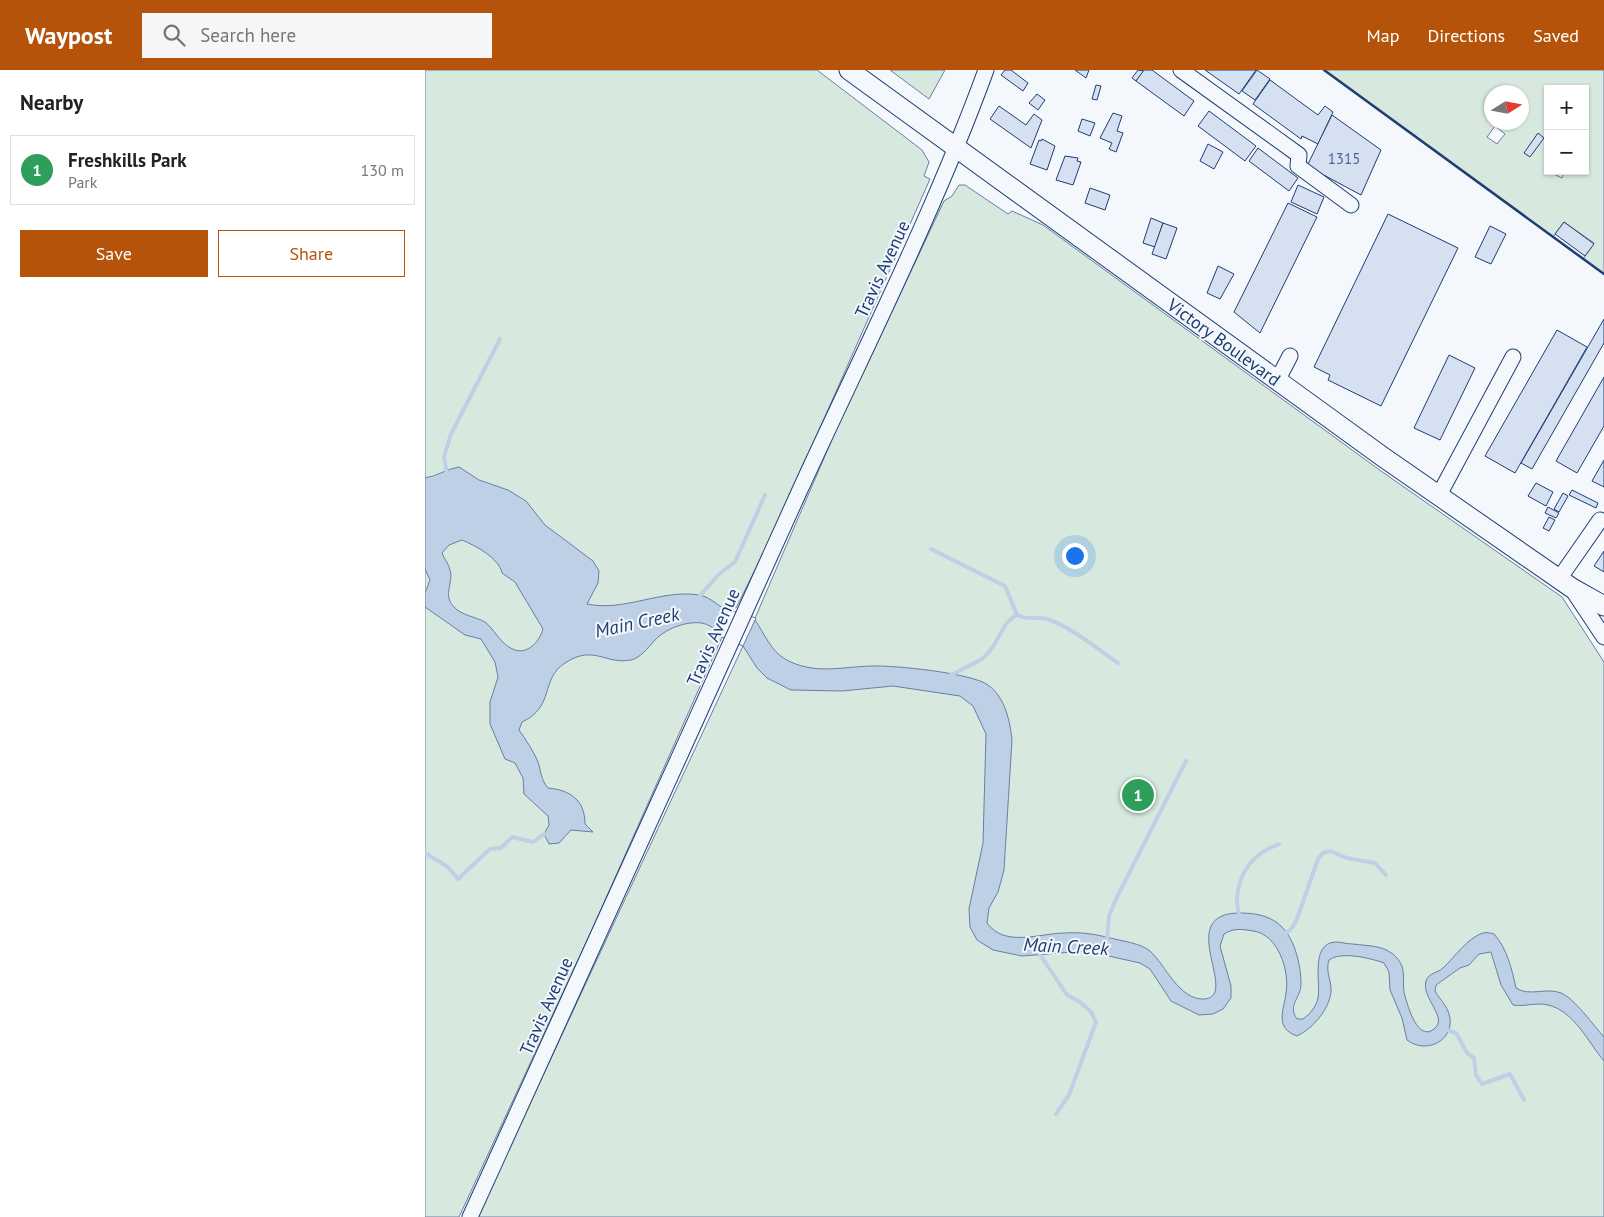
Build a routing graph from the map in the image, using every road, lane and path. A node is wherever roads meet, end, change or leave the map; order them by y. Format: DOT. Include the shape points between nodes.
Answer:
graph roads {
  1 [pos="849,70"];
  2 [pos="986,70"];
  3 [pos="1181,70"];
  4 [pos="957,148"];
  5 [pos="1351,205"];
  6 [pos="1290,356"];
  7 [pos="1513,357"];
  8 [pos="1277,381"];
  9 [pos="1439,495"];
  10 [pos="1600,520"];
  11 [pos="1565,583"];
  12 [pos="1604,606"];
  13 [pos="1604,637"];
  14 [pos="470,1217"];
  1 -- 4 [label="main road, Victory Boulevard"];
  2 -- 4 [label="street, Travis Avenue"];
  3 -- 5 [label="street" via="1299,155 1298,166"];
  4 -- 8 [label="main road, Victory Boulevard"];
  4 -- 14 [label="street, Travis Avenue"];
  6 -- 8 [label="street"];
  7 -- 9 [label="street"];
  8 -- 9 [label="main road, Victory Boulevard"];
  9 -- 11 [label="main road, Victory Boulevard"];
  10 -- 11 [label="street"];
  11 -- 12 [label="main road, Victory Boulevard"];
  11 -- 13 [label="street"];
}
